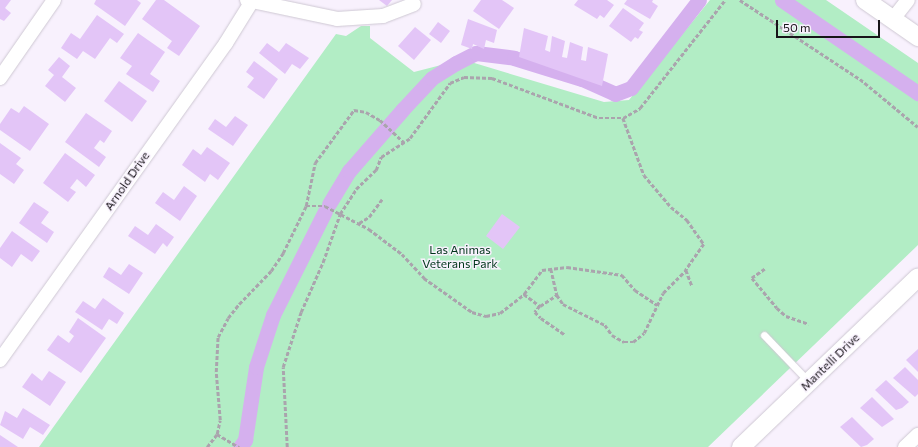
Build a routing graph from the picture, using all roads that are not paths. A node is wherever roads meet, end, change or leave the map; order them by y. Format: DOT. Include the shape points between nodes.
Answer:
graph roads {
  1 [pos="54,0"];
  2 [pos="865,0"];
  3 [pos="908,0"];
  4 [pos="249,1"];
  5 [pos="414,4"];
  6 [pos="893,19"];
  7 [pos="918,37"];
  8 [pos="0,78"];
  9 [pos="918,277"];
  10 [pos="764,335"];
  11 [pos="0,360"];
  12 [pos="809,382"];
  13 [pos="918,435"];
  14 [pos="741,447"];
  15 [pos="905,447"];
  1 -- 8 [label="street"];
  2 -- 6 [label="street"];
  3 -- 6 [label="street"];
  4 -- 5 [label="street" via="336,19 383,16"];
  4 -- 11 [label="street, Arnold Drive" via="226,43"];
  6 -- 7 [label="street"];
  9 -- 12 [label="street, Mantelli Drive"];
  10 -- 12 [label="lane"];
  12 -- 14 [label="street, Mantelli Drive"];
  13 -- 15 [label="street"];
}
